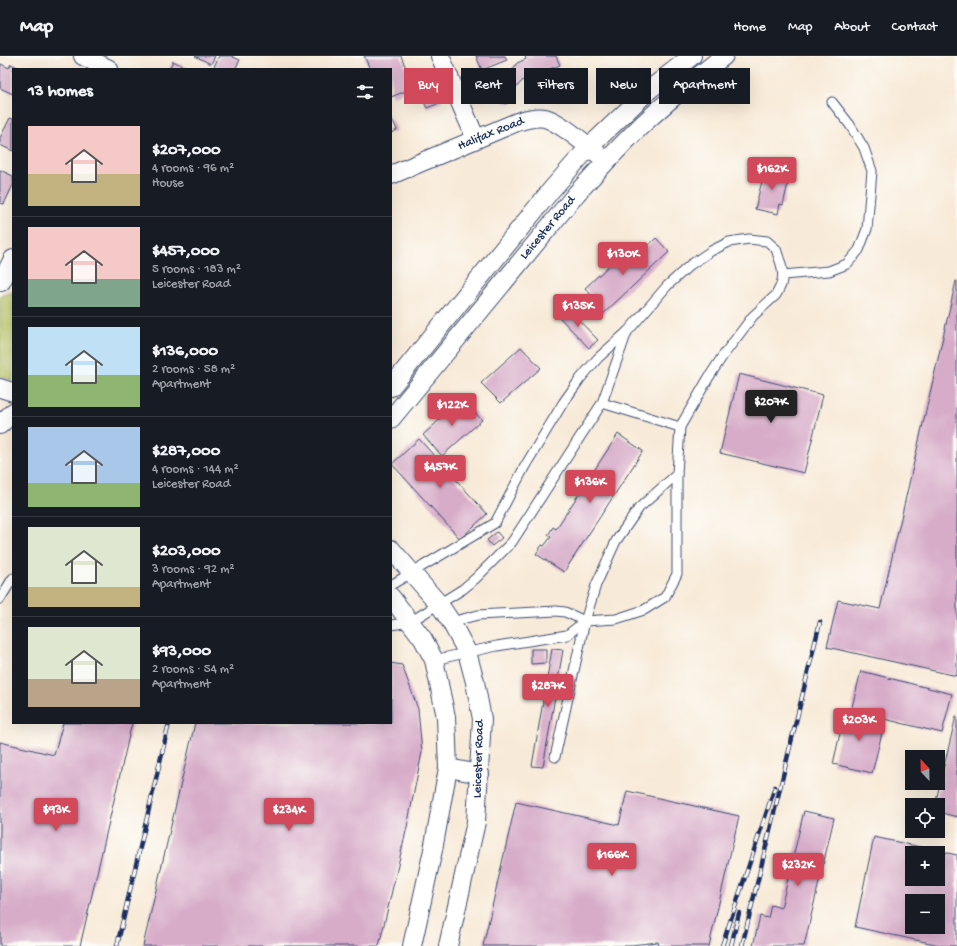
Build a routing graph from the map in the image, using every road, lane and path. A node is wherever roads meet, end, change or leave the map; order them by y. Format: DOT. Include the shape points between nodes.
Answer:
graph roads {
  1 [pos="83,56"];
  2 [pos="116,56"];
  3 [pos="440,56"];
  4 [pos="692,56"];
  5 [pos="724,56"];
  6 [pos="108,68"];
  7 [pos="110,68"];
  8 [pos="832,102"];
  9 [pos="476,139"];
  10 [pos="589,147"];
  11 [pos="606,161"];
  12 [pos="392,175"];
  13 [pos="12,263"];
  14 [pos="783,275"];
  15 [pos="5,281"];
  16 [pos="628,331"];
  17 [pos="392,386"];
  18 [pos="0,388"];
  19 [pos="12,392"];
  20 [pos="602,403"];
  21 [pos="12,413"];
  22 [pos="392,418"];
  23 [pos="0,425"];
  24 [pos="680,428"];
  25 [pos="676,474"];
  26 [pos="392,550"];
  27 [pos="413,572"];
  28 [pos="12,580"];
  29 [pos="392,584"];
  30 [pos="392,598"];
  31 [pos="0,599"];
  32 [pos="439,604"];
  33 [pos="585,621"];
  34 [pos="410,622"];
  35 [pos="451,622"];
  36 [pos="392,625"];
  37 [pos="467,652"];
  38 [pos="434,660"];
  39 [pos="555,757"];
  40 [pos="448,768"];
  41 [pos="480,774"];
  42 [pos="412,946"];
  43 [pos="448,946"];
  1 -- 6 [label="street"];
  2 -- 7 [label="street"];
  3 -- 9 [label="street"];
  4 -- 10 [label="street, Leicester Road" via="648,90"];
  5 -- 11 [label="street, Leicester Road" via="650,117"];
  8 -- 14 [label="lane" via="864,148 872,171 867,229 859,250 846,264 829,271"];
  9 -- 10 [label="street, Halifax Road" via="517,122 546,118 560,125"];
  9 -- 12 [label="street, Halifax Road"];
  10 -- 11 [label="street, Halifax Road"];
  10 -- 17 [label="street, Leicester Road"];
  11 -- 22 [label="street, Leicester Road"];
  13 -- 15 [label="street"];
  14 -- 16 [label="lane" via="776,249 767,241 749,239 729,242 690,265 667,286"];
  14 -- 24 [label="lane" via="782,285 776,295 753,316 722,357"];
  16 -- 20 [label="lane"];
  16 -- 27 [label="lane" via="598,358 563,403 525,466 495,523"];
  18 -- 19 [label="street"];
  20 -- 24 [label="lane"];
  20 -- 32 [label="lane" via="512,542 476,578"];
  21 -- 23 [label="street"];
  24 -- 25 [label="lane"];
  25 -- 33 [label="lane" via="639,508 616,541 596,585"];
  25 -- 33 [label="lane" via="677,574 665,597 644,610 616,619"];
  26 -- 27 [label="street, Leicester Road"];
  27 -- 29 [label="lane"];
  27 -- 32 [label="street, Leicester Road"];
  28 -- 31 [label="lane"];
  30 -- 34 [label="street"];
  32 -- 34 [label="lane"];
  32 -- 35 [label="street, Leicester Road"];
  33 -- 35 [label="lane" via="556,611 478,615"];
  33 -- 37 [label="lane" via="567,635"];
  33 -- 39 [label="lane"];
  34 -- 36 [label="lane"];
  34 -- 38 [label="street"];
  35 -- 37 [label="street, Leicester Road"];
  37 -- 38 [label="lane"];
  37 -- 41 [label="street, Leicester Road" via="482,719"];
  38 -- 40 [label="street" via="446,717"];
  40 -- 41 [label="street"];
  40 -- 42 [label="street"];
  41 -- 43 [label="street, Leicester Road" via="476,822"];
}
